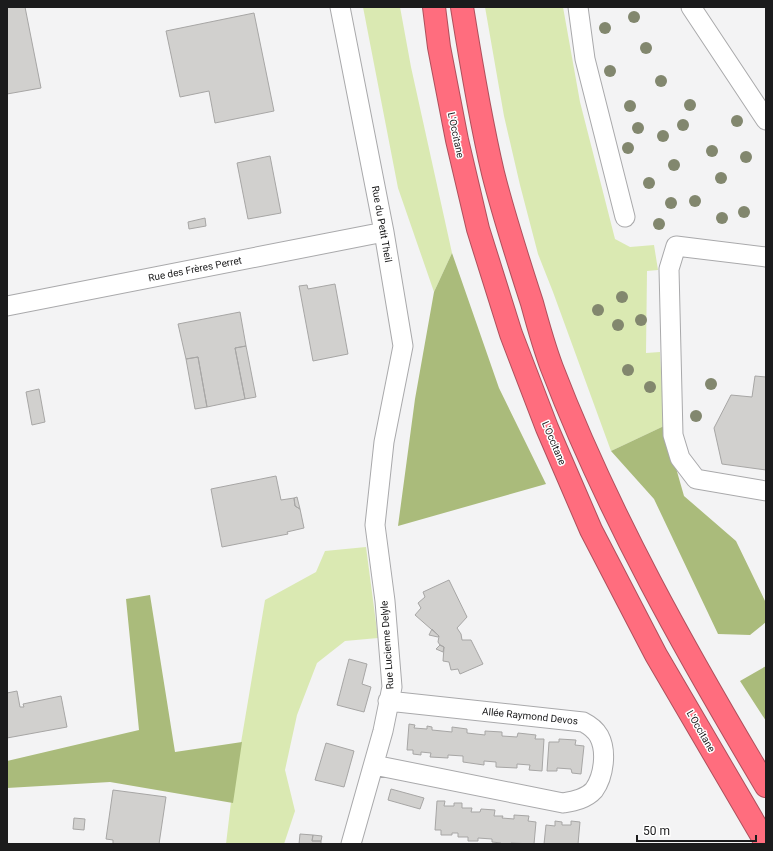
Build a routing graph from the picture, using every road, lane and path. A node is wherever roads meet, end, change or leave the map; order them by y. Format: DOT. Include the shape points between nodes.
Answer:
graph roads {
  1 [pos="340,7"];
  2 [pos="419,7"];
  3 [pos="434,7"];
  4 [pos="462,7"];
  5 [pos="472,7"];
  6 [pos="578,7"];
  7 [pos="691,7"];
  8 [pos="479,110"];
  9 [pos="766,120"];
  10 [pos="457,140"];
  11 [pos="625,217"];
  12 [pos="384,232"];
  13 [pos="766,257"];
  14 [pos="7,306"];
  15 [pos="384,442"];
  16 [pos="766,491"];
  17 [pos="388,701"];
  18 [pos="374,765"];
  19 [pos="766,786"];
  20 [pos="766,843"];
  21 [pos="351,844"];
  1 -- 12 [label="street, Rue du Petit Theil"];
  2 -- 10 [label="highway"];
  3 -- 10 [label="highway, L'Occitane"];
  4 -- 8 [label="highway"];
  5 -- 8 [label="highway"];
  6 -- 11 [label="street" via="585,59"];
  7 -- 9 [label="street"];
  8 -- 19 [label="highway" via="509,232 552,367 575,423 610,501 674,628"];
  10 -- 20 [label="highway, L'Occitane" via="478,229 511,334 547,428 591,530 656,655"];
  12 -- 14 [label="street, Rue des Frères Perret"];
  12 -- 15 [label="street, Rue du Petit Theil" via="403,346"];
  13 -- 16 [label="street" via="676,246 669,269 673,435 680,458 696,479"];
  15 -- 17 [label="street, Rue Lucienne Delyle" via="375,526 385,601 392,687"];
  17 -- 18 [label="street, Rue Lucienne Delyle"];
  17 -- 18 [label="street, Allée Raymond Devos" via="583,722 592,727 599,737 604,755 600,778 593,791 579,800 563,803"];
  18 -- 21 [label="street, Rue Lucienne Delyle"];
}
